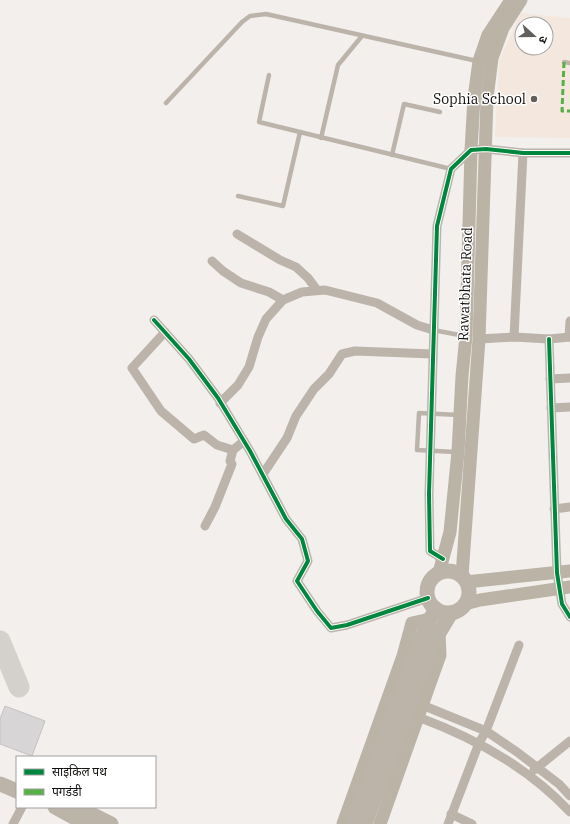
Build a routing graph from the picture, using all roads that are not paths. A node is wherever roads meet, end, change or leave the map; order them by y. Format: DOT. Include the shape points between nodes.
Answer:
graph roads {
  1 [pos="512,0"];
  2 [pos="521,0"];
  3 [pos="362,36"];
  4 [pos="479,61"];
  5 [pos="564,62"];
  6 [pos="570,63"];
  7 [pos="269,75"];
  8 [pos="166,103"];
  9 [pos="440,112"];
  10 [pos="300,132"];
  11 [pos="321,138"];
  12 [pos="486,149"];
  13 [pos="471,150"];
  14 [pos="523,153"];
  15 [pos="570,153"];
  16 [pos="392,155"];
  17 [pos="451,169"];
  18 [pos="238,196"];
  19 [pos="237,234"];
  20 [pos="212,262"];
  21 [pos="317,290"];
  22 [pos="283,300"];
  23 [pos="154,320"];
  24 [pos="570,321"];
  25 [pos="433,330"];
  26 [pos="165,332"];
  27 [pos="466,336"];
  28 [pos="514,337"];
  29 [pos="570,337"];
  30 [pos="479,339"];
  31 [pos="549,339"];
  32 [pos="433,354"];
  33 [pos="570,378"];
  34 [pos="550,379"];
  35 [pos="220,402"];
  36 [pos="570,406"];
  37 [pos="551,408"];
  38 [pos="431,413"];
  39 [pos="460,415"];
  40 [pos="244,441"];
  41 [pos="233,450"];
  42 [pos="430,451"];
  43 [pos="458,452"];
  44 [pos="263,474"];
  45 [pos="570,507"];
  46 [pos="554,510"];
  47 [pos="205,526"];
  48 [pos="441,566"];
  49 [pos="570,571"];
  50 [pos="557,573"];
  51 [pos="464,579"];
  52 [pos="564,588"];
  53 [pos="465,604"];
  54 [pos="431,609"];
  55 [pos="451,612"];
  56 [pos="570,617"];
  57 [pos="439,633"];
  58 [pos="425,644"];
  59 [pos="519,646"];
  60 [pos="420,711"];
  61 [pos="486,731"];
  62 [pos="570,741"];
  63 [pos="479,743"];
  64 [pos="537,767"];
  65 [pos="528,775"];
  66 [pos="0,776"];
  67 [pos="16,781"];
  68 [pos="0,784"];
  69 [pos="16,791"];
  70 [pos="570,796"];
  71 [pos="21,808"];
  72 [pos="57,808"];
  73 [pos="79,808"];
  74 [pos="570,812"];
  75 [pos="451,814"];
  76 [pos="13,824"];
  77 [pos="86,824"];
  78 [pos="111,824"];
  79 [pos="343,824"];
  80 [pos="354,824"];
  81 [pos="377,824"];
  82 [pos="448,824"];
  83 [pos="472,824"];
  1 -- 4 [label="main road, Rawatbhata Road" via="502,11 488,35"];
  2 -- 12 [label="main road, Rawatbhata Road" via="503,28 492,58 487,98"];
  3 -- 4 [label="lane"];
  3 -- 8 [label="lane" via="266,14 250,16"];
  3 -- 11 [label="lane" via="338,65"];
  4 -- 13 [label="main road, Rawatbhata Road"];
  5 -- 6 [label="lane"];
  7 -- 10 [label="lane" via="259,122"];
  9 -- 16 [label="lane" via="404,104"];
  10 -- 11 [label="lane"];
  10 -- 18 [label="lane" via="283,206"];
  11 -- 16 [label="lane"];
  12 -- 13 [label="street"];
  12 -- 14 [label="street"];
  12 -- 30 [label="main road, Rawatbhata Road"];
  13 -- 17 [label="street"];
  13 -- 27 [label="main road, Rawatbhata Road"];
  14 -- 15 [label="street"];
  14 -- 28 [label="street"];
  16 -- 17 [label="lane"];
  17 -- 25 [label="street" via="438,226"];
  19 -- 21 [label="street" via="296,267"];
  20 -- 22 [label="street" via="241,283 269,292"];
  21 -- 22 [label="street" via="302,292"];
  21 -- 25 [label="street" via="377,303 417,325"];
  22 -- 35 [label="street" via="266,319 249,367 242,379"];
  23 -- 26 [label="street"];
  24 -- 29 [label="street"];
  25 -- 27 [label="lane"];
  25 -- 32 [label="street"];
  26 -- 35 [label="street"];
  26 -- 41 [label="street" via="132,368 161,411 194,439 204,435 217,445"];
  27 -- 39 [label="main road, Rawatbhata Road"];
  28 -- 30 [label="street"];
  28 -- 31 [label="street"];
  29 -- 31 [label="street"];
  30 -- 51 [label="main road, Rawatbhata Road"];
  31 -- 34 [label="street"];
  32 -- 38 [label="street"];
  32 -- 44 [label="street" via="355,351 342,354 296,416 287,438"];
  33 -- 34 [label="street"];
  34 -- 37 [label="street"];
  35 -- 40 [label="street"];
  36 -- 37 [label="street"];
  37 -- 46 [label="street"];
  38 -- 39 [label="lane"];
  38 -- 42 [label="street"];
  38 -- 42 [label="lane" via="419,413 416,450"];
  39 -- 43 [label="main road, Rawatbhata Road"];
  40 -- 41 [label="street"];
  40 -- 44 [label="street"];
  41 -- 47 [label="street" via="230,461 232,464"];
  42 -- 43 [label="lane"];
  42 -- 48 [label="street" via="430,551"];
  43 -- 48 [label="main road, Rawatbhata Road" via="450,532"];
  44 -- 54 [label="street" via="286,519 302,539 308,560 297,582 331,628"];
  45 -- 46 [label="street"];
  46 -- 50 [label="street"];
  48 -- 51 [label="main road"];
  48 -- 54 [label="main road" via="427,590"];
  49 -- 50 [label="main road"];
  50 -- 51 [label="main road"];
  50 -- 52 [label="street"];
  51 -- 53 [label="main road" via="469,590"];
  52 -- 53 [label="main road"];
  52 -- 56 [label="street" via="562,604"];
  53 -- 55 [label="main road" via="461,609"];
  54 -- 55 [label="main road"];
  54 -- 58 [label="main road"];
  54 -- 79 [label="main road" via="412,623 403,656"];
  55 -- 57 [label="main road"];
  57 -- 58 [label="main road"];
  57 -- 60 [label="main road" via="440,655"];
  58 -- 80 [label="main road"];
  58 -- 81 [label="main road"];
  59 -- 61 [label="street"];
  60 -- 61 [label="street"];
  60 -- 63 [label="street"];
  60 -- 81 [label="main road"];
  61 -- 63 [label="street"];
  61 -- 64 [label="street"];
  62 -- 64 [label="street"];
  63 -- 65 [label="street"];
  63 -- 75 [label="street"];
  64 -- 65 [label="street"];
  64 -- 70 [label="street"];
  65 -- 74 [label="street"];
  66 -- 67 [label="main road"];
  68 -- 69 [label="main road"];
  71 -- 76 [label="street"];
  72 -- 77 [label="main road"];
  73 -- 78 [label="main road"];
  75 -- 82 [label="street"];
  75 -- 83 [label="street"];
}
